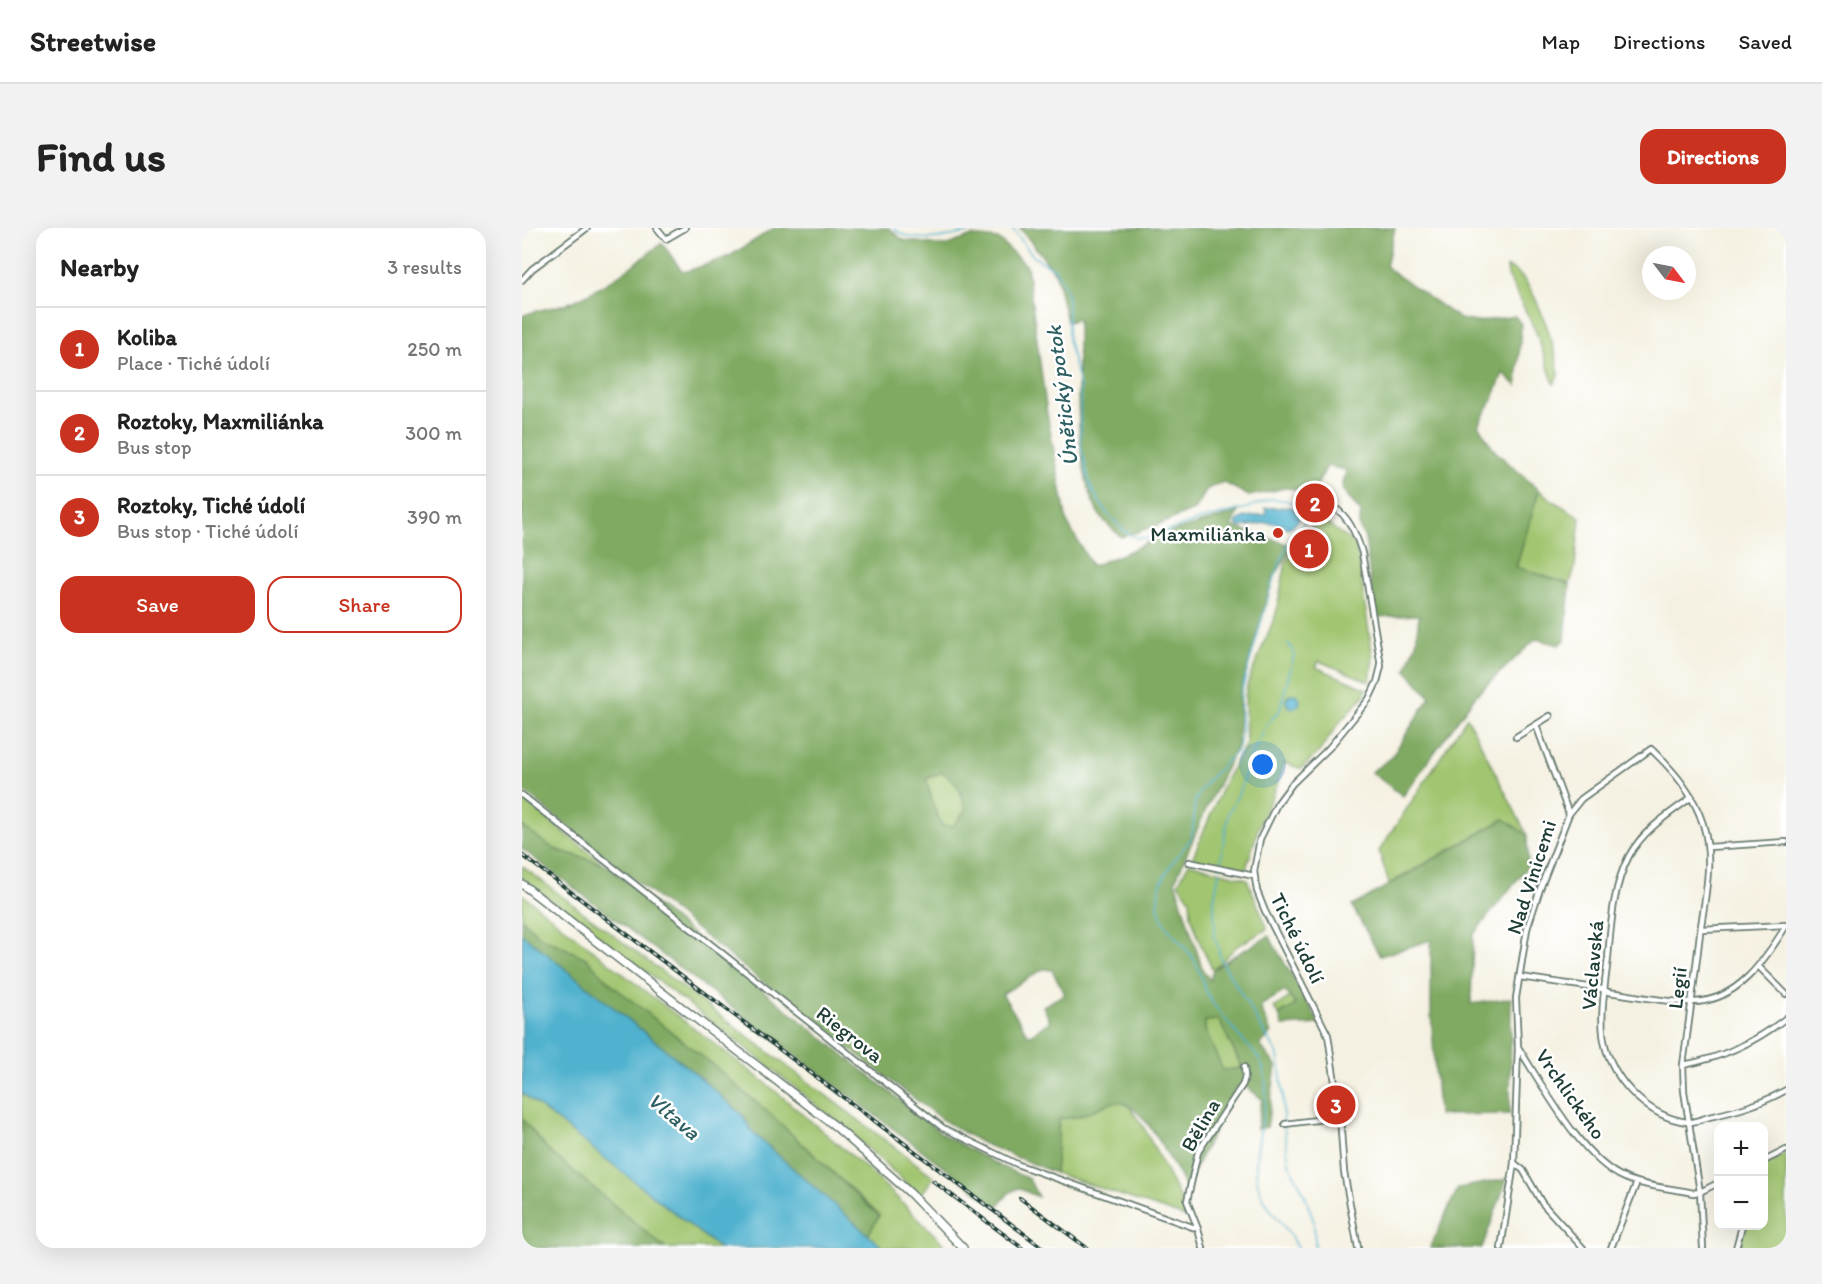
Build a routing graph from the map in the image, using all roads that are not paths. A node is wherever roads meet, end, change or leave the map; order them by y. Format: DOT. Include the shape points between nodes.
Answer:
graph roads {
  1 [pos="587,228"];
  2 [pos="657,228"];
  3 [pos="685,228"];
  4 [pos="522,280"];
  5 [pos="1306,494"];
  6 [pos="1550,716"];
  7 [pos="1536,725"];
  8 [pos="1516,737"];
  9 [pos="1651,749"];
  10 [pos="522,795"];
  11 [pos="1692,797"];
  12 [pos="1569,814"];
  13 [pos="1786,842"];
  14 [pos="1709,847"];
  15 [pos="1188,862"];
  16 [pos="1254,876"];
  17 [pos="522,884"];
  18 [pos="1786,926"];
  19 [pos="1701,929"];
  20 [pos="1758,966"];
  21 [pos="1520,977"];
  22 [pos="1605,990"];
  23 [pos="1786,994"];
  24 [pos="1692,1002"];
  25 [pos="1786,1018"];
  26 [pos="1518,1047"];
  27 [pos="1683,1065"];
  28 [pos="1244,1067"];
  29 [pos="1786,1090"];
  30 [pos="1340,1117"];
  31 [pos="1689,1122"];
  32 [pos="1285,1124"];
  33 [pos="1786,1150"];
  34 [pos="1768,1159"];
  35 [pos="1514,1163"];
  36 [pos="1637,1182"];
  37 [pos="1714,1185"];
  38 [pos="1700,1192"];
  39 [pos="1198,1229"];
  40 [pos="1741,1230"];
  41 [pos="963,1248"];
  42 [pos="1203,1248"];
  43 [pos="1358,1248"];
  44 [pos="1501,1248"];
  45 [pos="1583,1248"];
  46 [pos="1611,1248"];
  47 [pos="1703,1248"];
  48 [pos="1736,1248"];
  1 -- 4 [label="street"];
  2 -- 3 [label="street" via="666,239"];
  5 -- 16 [label="street, Tiché údolí" via="1336,507 1358,537 1381,666 1370,699 1277,804 1260,839"];
  6 -- 7 [label="street"];
  7 -- 8 [label="street"];
  7 -- 12 [label="street"];
  9 -- 11 [label="street, Legií" via="1676,773"];
  9 -- 12 [label="street, Nad Vinicemi" via="1581,799"];
  10 -- 39 [label="street, Riegrova" via="944,1128 1019,1165"];
  11 -- 14 [label="street, Legií"];
  11 -- 22 [label="street, Václavská" via="1641,838 1629,855 1611,920"];
  12 -- 21 [label="street, Nad Vinicemi" via="1527,929"];
  13 -- 14 [label="street"];
  14 -- 19 [label="street, Legií"];
  15 -- 16 [label="street"];
  16 -- 30 [label="street, Tiché údolí" via="1265,911 1328,1035"];
  17 -- 41 [label="main road" via="835,1126 910,1193"];
  18 -- 19 [label="street"];
  18 -- 20 [label="street"];
  19 -- 24 [label="street, Legií"];
  20 -- 23 [label="street"];
  20 -- 24 [label="street" via="1727,993 1712,1000"];
  21 -- 22 [label="street"];
  21 -- 26 [label="street, Nad Vinicemi" via="1516,998"];
  22 -- 24 [label="street"];
  22 -- 31 [label="street, Václavská" via="1603,1028 1614,1068 1645,1105 1670,1118"];
  24 -- 27 [label="street, Legií"];
  25 -- 27 [label="street" via="1723,1055"];
  26 -- 35 [label="street, Nad Vinicemi"];
  26 -- 36 [label="street, Vrchlického" via="1586,1148 1610,1169"];
  27 -- 31 [label="street, Legií"];
  28 -- 39 [label="street, Bělina" via="1243,1084 1198,1152 1187,1201"];
  29 -- 31 [label="street" via="1743,1109"];
  30 -- 32 [label="street"];
  30 -- 43 [label="street, Tiché údolí" via="1344,1172"];
  31 -- 38 [label="street, Legií"];
  33 -- 34 [label="street"];
  35 -- 44 [label="street, Nad Vinicemi"];
  35 -- 45 [label="street" via="1523,1170 1542,1203"];
  36 -- 38 [label="street, Vrchlického"];
  36 -- 46 [label="street"];
  37 -- 38 [label="street"];
  38 -- 47 [label="street, Legií"];
  39 -- 42 [label="street"];
  40 -- 48 [label="street"];
}
